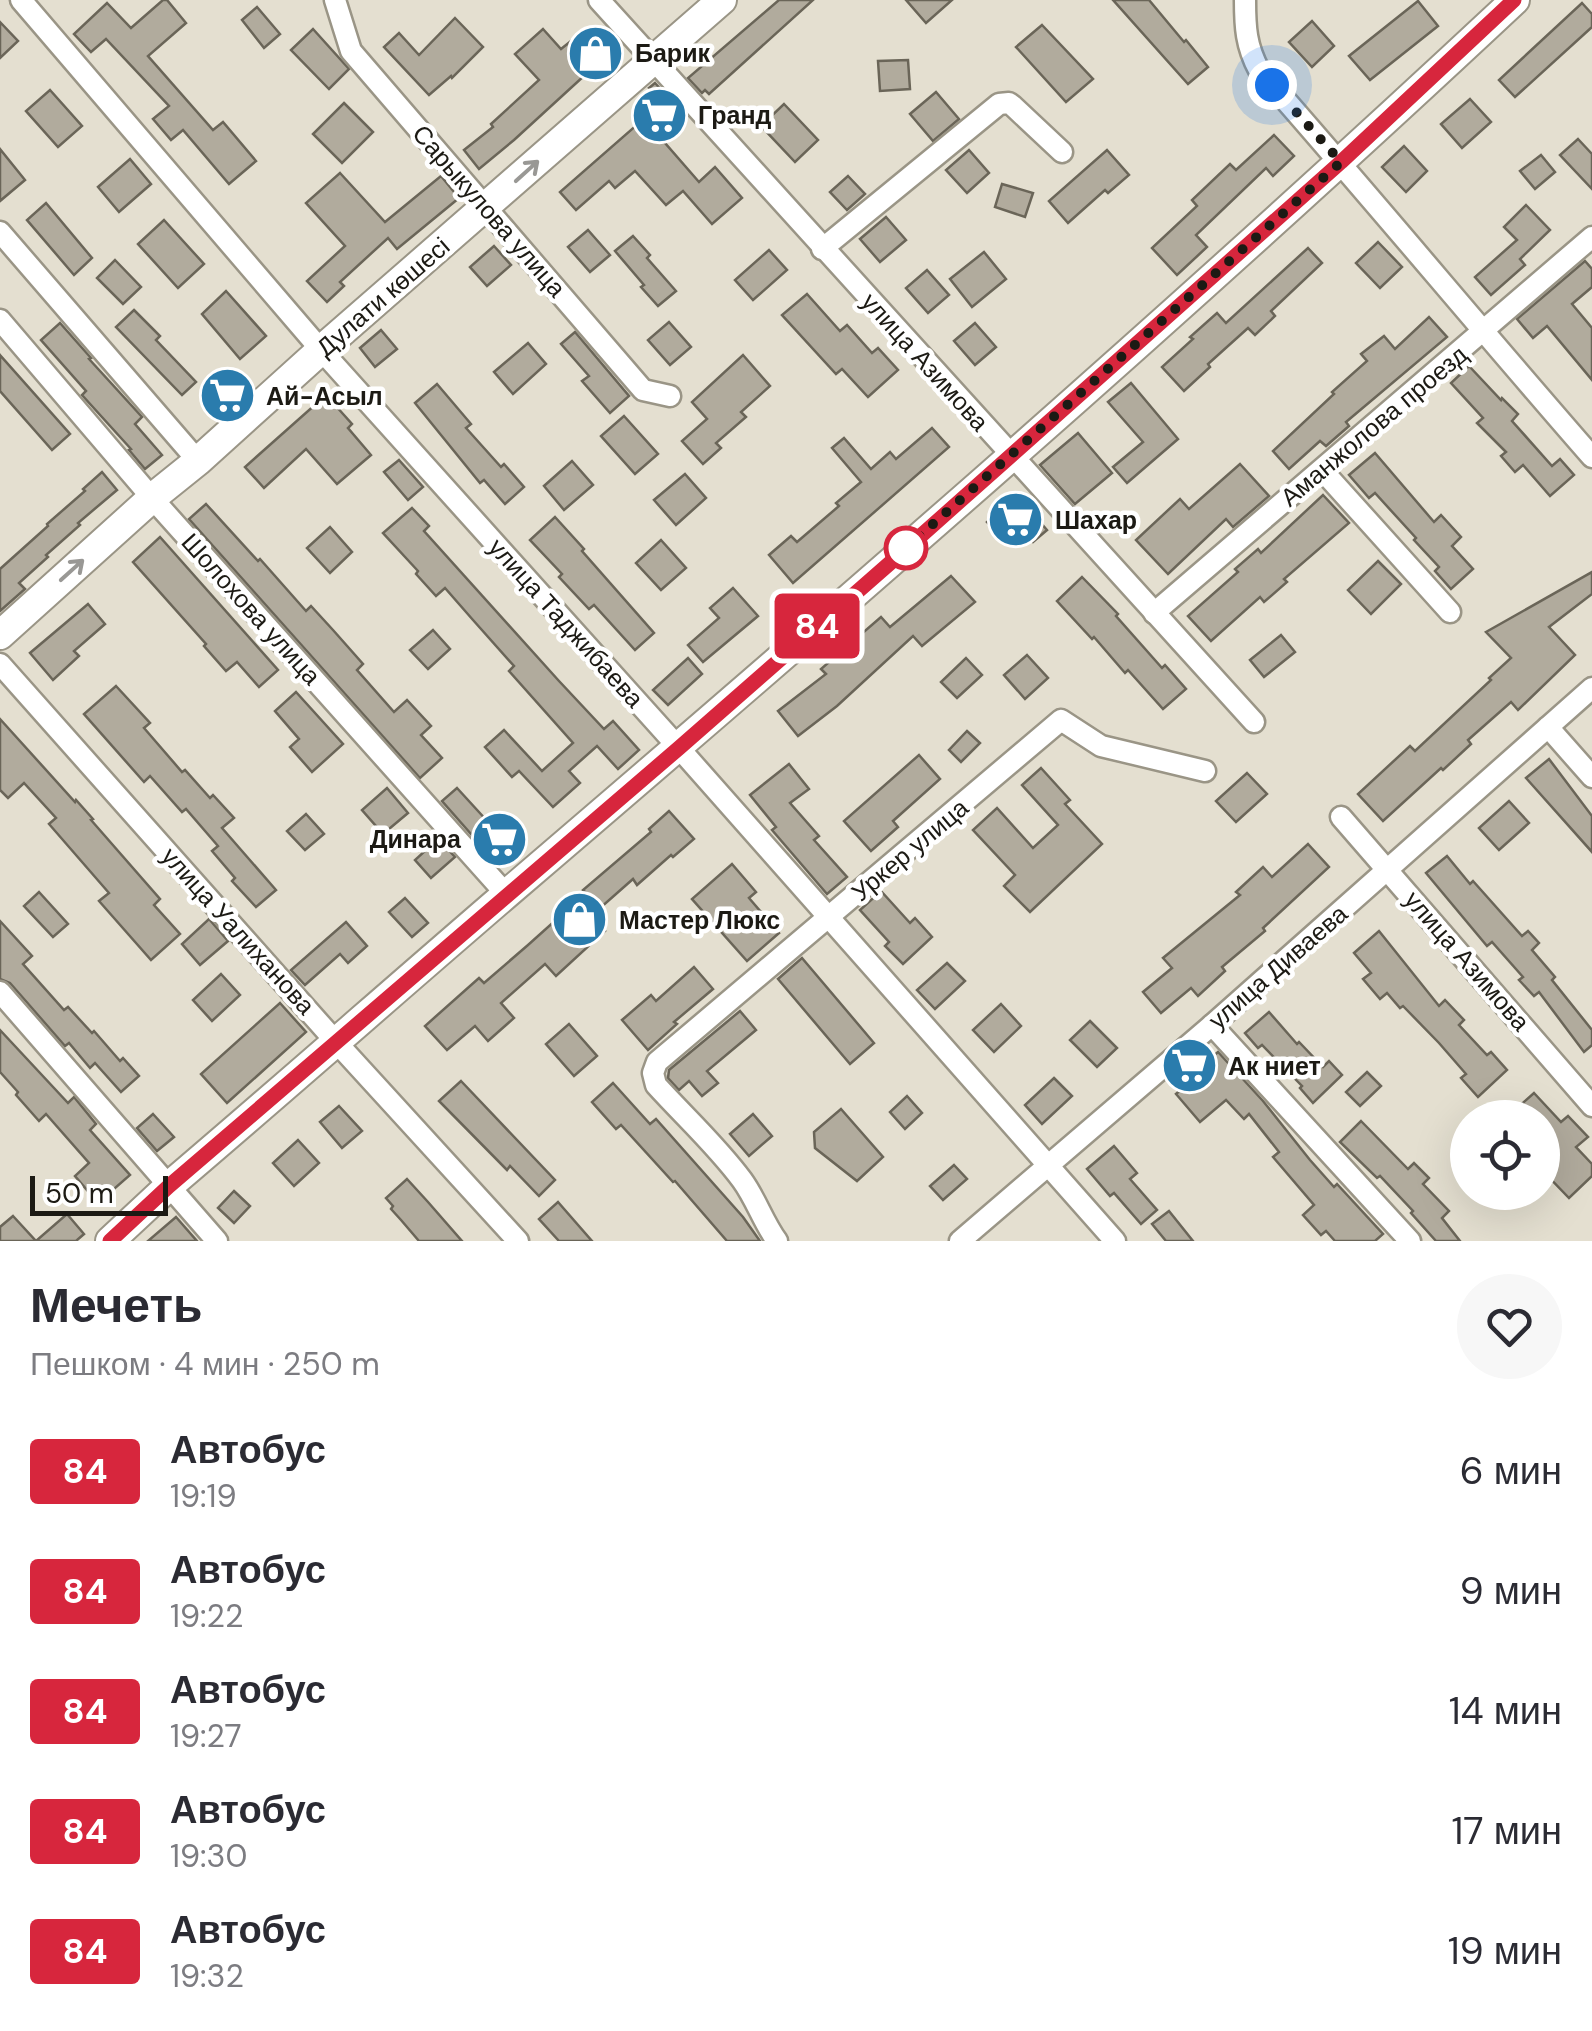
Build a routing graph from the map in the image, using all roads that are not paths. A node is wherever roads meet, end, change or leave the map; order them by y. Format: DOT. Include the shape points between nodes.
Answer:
graph roads {
  1 [pos="20,0"];
  2 [pos="335,0"];
  3 [pos="598,0"];
  4 [pos="722,0"];
  5 [pos="1246,0"];
  6 [pos="1514,0"];
  7 [pos="652,61"];
  8 [pos="1062,152"];
  9 [pos="1341,162"];
  10 [pos="486,208"];
  11 [pos="0,232"];
  12 [pos="1592,237"];
  13 [pos="822,249"];
  14 [pos="0,320"];
  15 [pos="1483,332"];
  16 [pos="321,350"];
  17 [pos="670,396"];
  18 [pos="1011,455"];
  19 [pos="1592,458"];
  20 [pos="198,461"];
  21 [pos="1322,470"];
  22 [pos="152,498"];
  23 [pos="1450,612"];
  24 [pos="1154,613"];
  25 [pos="0,635"];
  26 [pos="0,664"];
  27 [pos="1592,688"];
  28 [pos="1254,722"];
  29 [pos="1548,726"];
  30 [pos="679,748"];
  31 [pos="1205,771"];
  32 [pos="1592,777"];
  33 [pos="1340,817"];
  34 [pos="1388,870"];
  35 [pos="506,894"];
  36 [pos="829,918"];
  37 [pos="0,992"];
  38 [pos="1212,1026"];
  39 [pos="337,1043"];
  40 [pos="1592,1106"];
  41 [pos="1048,1167"];
  42 [pos="169,1186"];
  43 [pos="110,1241"];
  44 [pos="217,1241"];
  45 [pos="518,1241"];
  46 [pos="778,1241"];
  47 [pos="960,1241"];
  48 [pos="1116,1241"];
  49 [pos="1410,1241"];
  1 -- 16 [label="street, улица Таджибаева"];
  2 -- 10 [label="street, Сарыкулова улица" via="351,50"];
  3 -- 7 [label="street, улица Азимова"];
  4 -- 7 [label="main road, Дулати көшесі"];
  5 -- 9 [label="street" via="1250,54 1259,70"];
  6 -- 9 [label="main road"];
  10 -- 7 [label="main road, Дулати көшесі, one-way"];
  7 -- 13 [label="street, улица Азимова"];
  8 -- 13 [label="street" via="1013,106 999,104"];
  9 -- 15 [label="street"];
  9 -- 18 [label="main road"];
  10 -- 16 [label="main road, Дулати көшесі"];
  10 -- 17 [label="street, Сарыкулова улица" via="643,390"];
  11 -- 20 [label="street"];
  12 -- 15 [label="street, Аманжолова проезд"];
  13 -- 18 [label="street, улица Азимова"];
  14 -- 22 [label="street, Шолохова улица"];
  15 -- 19 [label="street"];
  15 -- 21 [label="street, Аманжолова проезд"];
  16 -- 20 [label="main road, Дулати көшесі"];
  16 -- 30 [label="street, улица Таджибаева"];
  18 -- 24 [label="street, улица Азимова"];
  18 -- 30 [label="main road"];
  20 -- 22 [label="main road, Дулати көшесі"];
  21 -- 23 [label="street"];
  21 -- 24 [label="street, Аманжолова проезд"];
  25 -- 22 [label="main road, Дулати көшесі, one-way"];
  22 -- 35 [label="street, Шолохова улица"];
  24 -- 28 [label="street, улица Азимова"];
  26 -- 39 [label="street, улица Уалиханова"];
  27 -- 29 [label="street, улица Диваева"];
  29 -- 32 [label="street"];
  29 -- 34 [label="street, улица Диваева"];
  30 -- 35 [label="main road"];
  30 -- 36 [label="street, улица Таджибаева"];
  31 -- 36 [label="street, Уркер улица" via="1101,746 1060,720"];
  33 -- 34 [label="street, улица Азимова"];
  34 -- 38 [label="street, улица Диваева"];
  34 -- 40 [label="street, улица Азимова"];
  35 -- 39 [label="main road"];
  36 -- 41 [label="street, улица Таджибаева"];
  36 -- 46 [label="street, Уркер улица" via="657,1062 654,1072 656,1086 756,1199"];
  37 -- 42 [label="street"];
  38 -- 41 [label="street, улица Диваева"];
  38 -- 49 [label="street"];
  39 -- 42 [label="main road"];
  39 -- 45 [label="street, улица Уалиханова"];
  41 -- 47 [label="street, улица Диваева"];
  41 -- 48 [label="street, улица Таджибаева"];
  42 -- 43 [label="main road"];
  42 -- 44 [label="street"];
}
